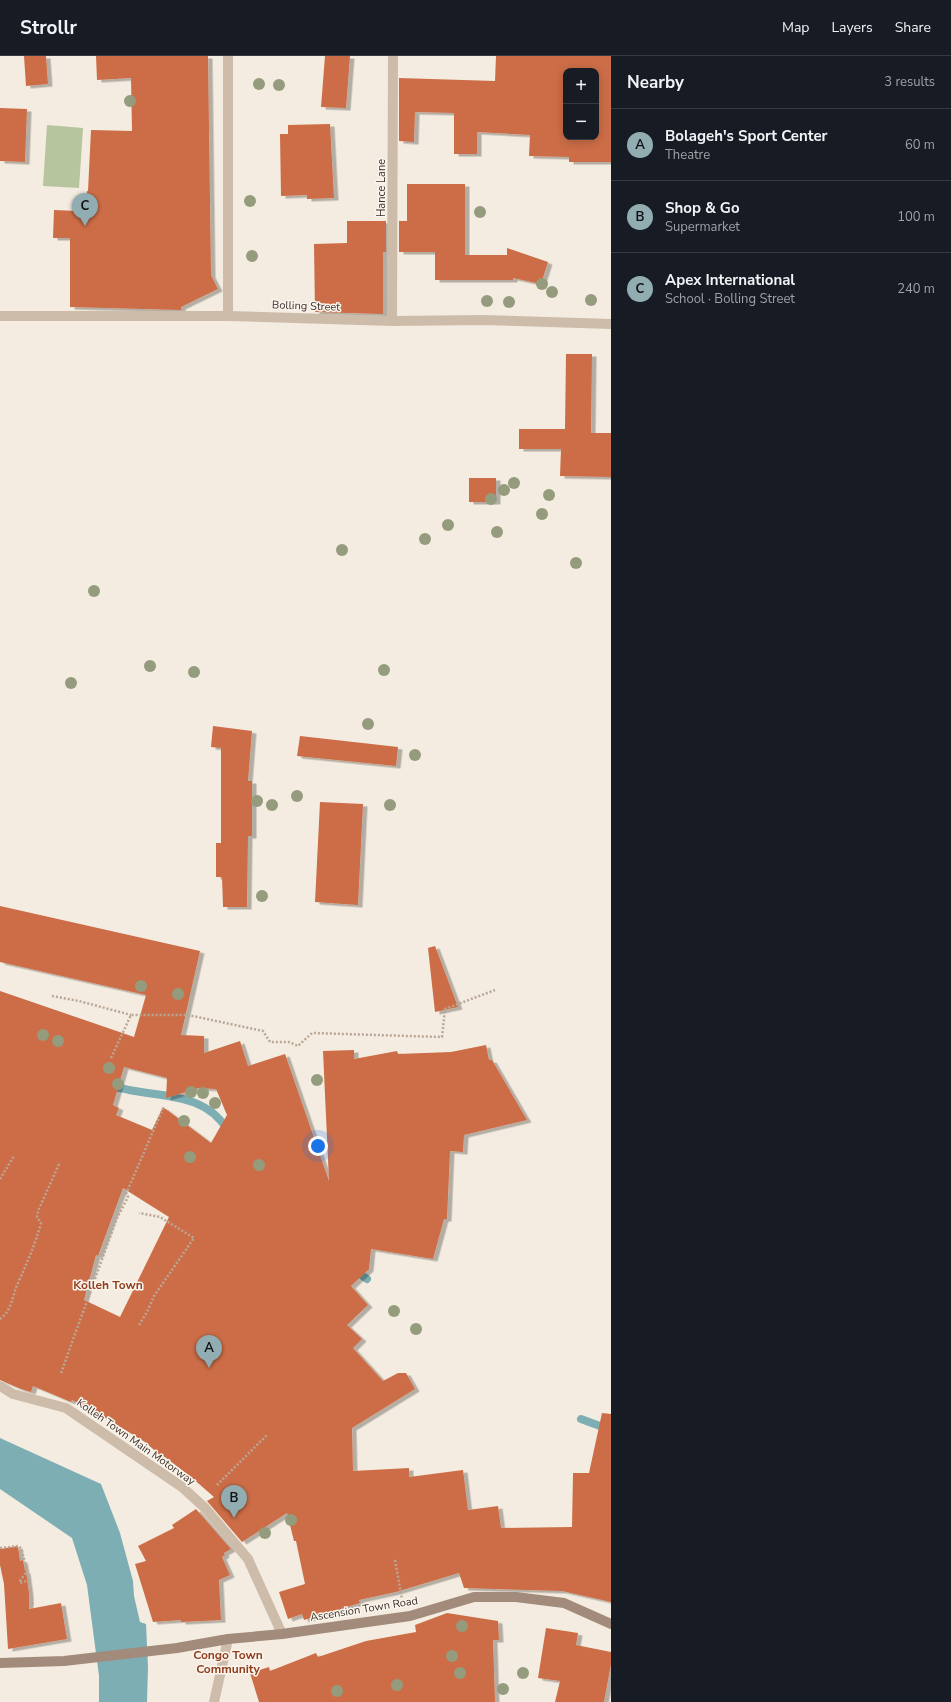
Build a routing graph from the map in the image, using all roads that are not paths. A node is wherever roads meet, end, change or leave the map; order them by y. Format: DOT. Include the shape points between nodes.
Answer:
graph roads {
  1 [pos="228,56"];
  2 [pos="393,56"];
  3 [pos="0,316"];
  4 [pos="228,316"];
  5 [pos="392,321"];
  6 [pos="611,324"];
  7 [pos="0,1386"];
  8 [pos="611,1624"];
  9 [pos="282,1634"];
  10 [pos="228,1639"];
  11 [pos="0,1663"];
  12 [pos="214,1702"];
  1 -- 4 [label="street"];
  2 -- 5 [label="street, Hance Lane"];
  3 -- 4 [label="street, Bolling Street"];
  4 -- 5 [label="street, Bolling Street"];
  5 -- 6 [label="street, Bolling Street" via="482,320"];
  7 -- 9 [label="street, Kolleh Town Main Motorway" via="13,1394 66,1408 182,1487 205,1508 248,1559"];
  8 -- 9 [label="main road, Ascension Town Road" via="564,1603 516,1597 474,1597 410,1616"];
  9 -- 10 [label="main road, Ascension Town Road"];
  10 -- 11 [label="main road, Ascension Town Road" via="177,1648 64,1661"];
  10 -- 12 [label="street"];
}
